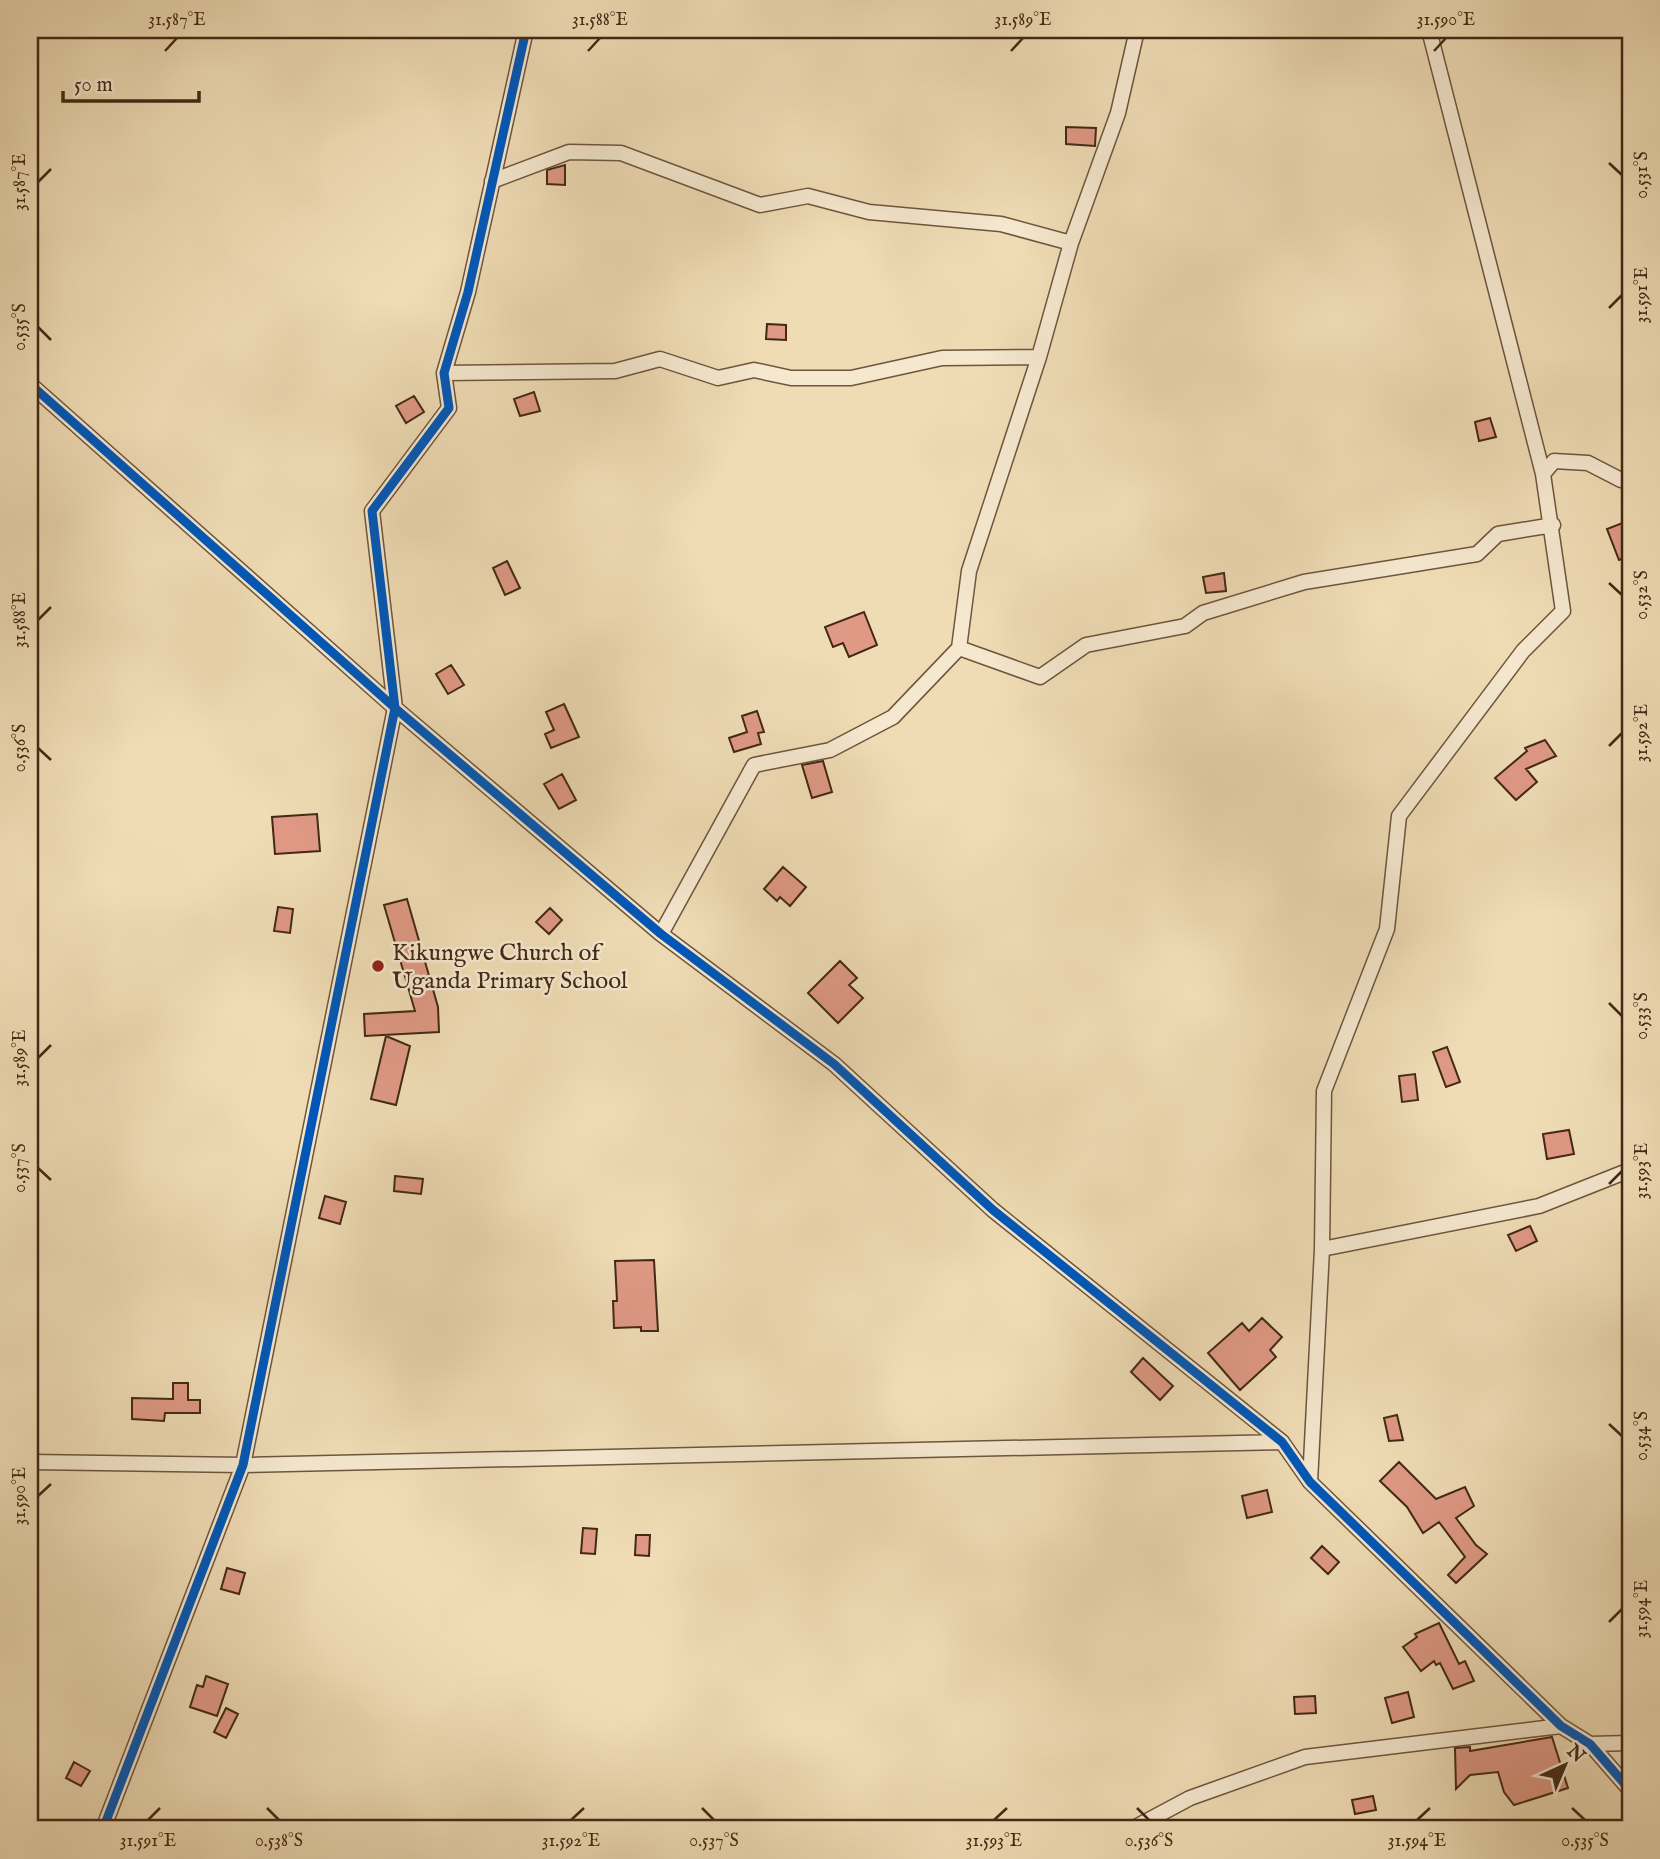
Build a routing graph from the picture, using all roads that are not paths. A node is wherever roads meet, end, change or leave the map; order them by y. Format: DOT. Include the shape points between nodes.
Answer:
graph roads {
  1 [pos="526,30"];
  2 [pos="1137,30"];
  3 [pos="1429,30"];
  4 [pos="492,181"];
  5 [pos="1071,243"];
  6 [pos="1039,357"];
  7 [pos="444,373"];
  8 [pos="30,384"];
  9 [pos="1543,474"];
  10 [pos="1630,478"];
  11 [pos="1552,526"];
  12 [pos="959,648"];
  13 [pos="395,708"];
  14 [pos="661,934"];
  15 [pos="1630,1170"];
  16 [pos="1322,1249"];
  17 [pos="1282,1442"];
  18 [pos="30,1462"];
  19 [pos="243,1465"];
  20 [pos="1310,1482"];
  21 [pos="1561,1726"];
  22 [pos="1630,1743"];
  23 [pos="1590,1744"];
  24 [pos="1630,1790"];
  25 [pos="103,1829"];
  26 [pos="1132,1829"];
  1 -- 4 [label="street"];
  2 -- 5 [label="street" via="1118,113"];
  3 -- 9 [label="street"];
  4 -- 5 [label="street" via="569,152 621,153 760,205 808,196 869,212 1001,224"];
  4 -- 7 [label="street" via="468,292"];
  5 -- 6 [label="street"];
  6 -- 7 [label="street" via="942,358 851,378 791,378 754,370 718,379 660,359 615,371"];
  6 -- 12 [label="street" via="969,571"];
  7 -- 13 [label="street" via="449,408 372,511"];
  8 -- 13 [label="street"];
  9 -- 10 [label="street" via="1554,461 1588,463 1621,480"];
  9 -- 11 [label="street"];
  11 -- 12 [label="street" via="1498,534 1477,554 1304,582 1203,613 1185,626 1086,645 1040,677"];
  11 -- 16 [label="street" via="1563,611 1523,651 1399,816 1387,929 1324,1091"];
  12 -- 14 [label="street" via="893,717 830,750 754,765"];
  13 -- 14 [label="street"];
  13 -- 19 [label="street"];
  14 -- 17 [label="street" via="834,1064 993,1210"];
  15 -- 16 [label="street" via="1539,1206"];
  16 -- 20 [label="street"];
  17 -- 19 [label="street"];
  17 -- 20 [label="street"];
  18 -- 19 [label="street"];
  19 -- 25 [label="street"];
  20 -- 21 [label="street"];
  21 -- 23 [label="street"];
  21 -- 26 [label="street" via="1305,1757 1190,1798"];
  22 -- 23 [label="street"];
  23 -- 24 [label="street"];
}
